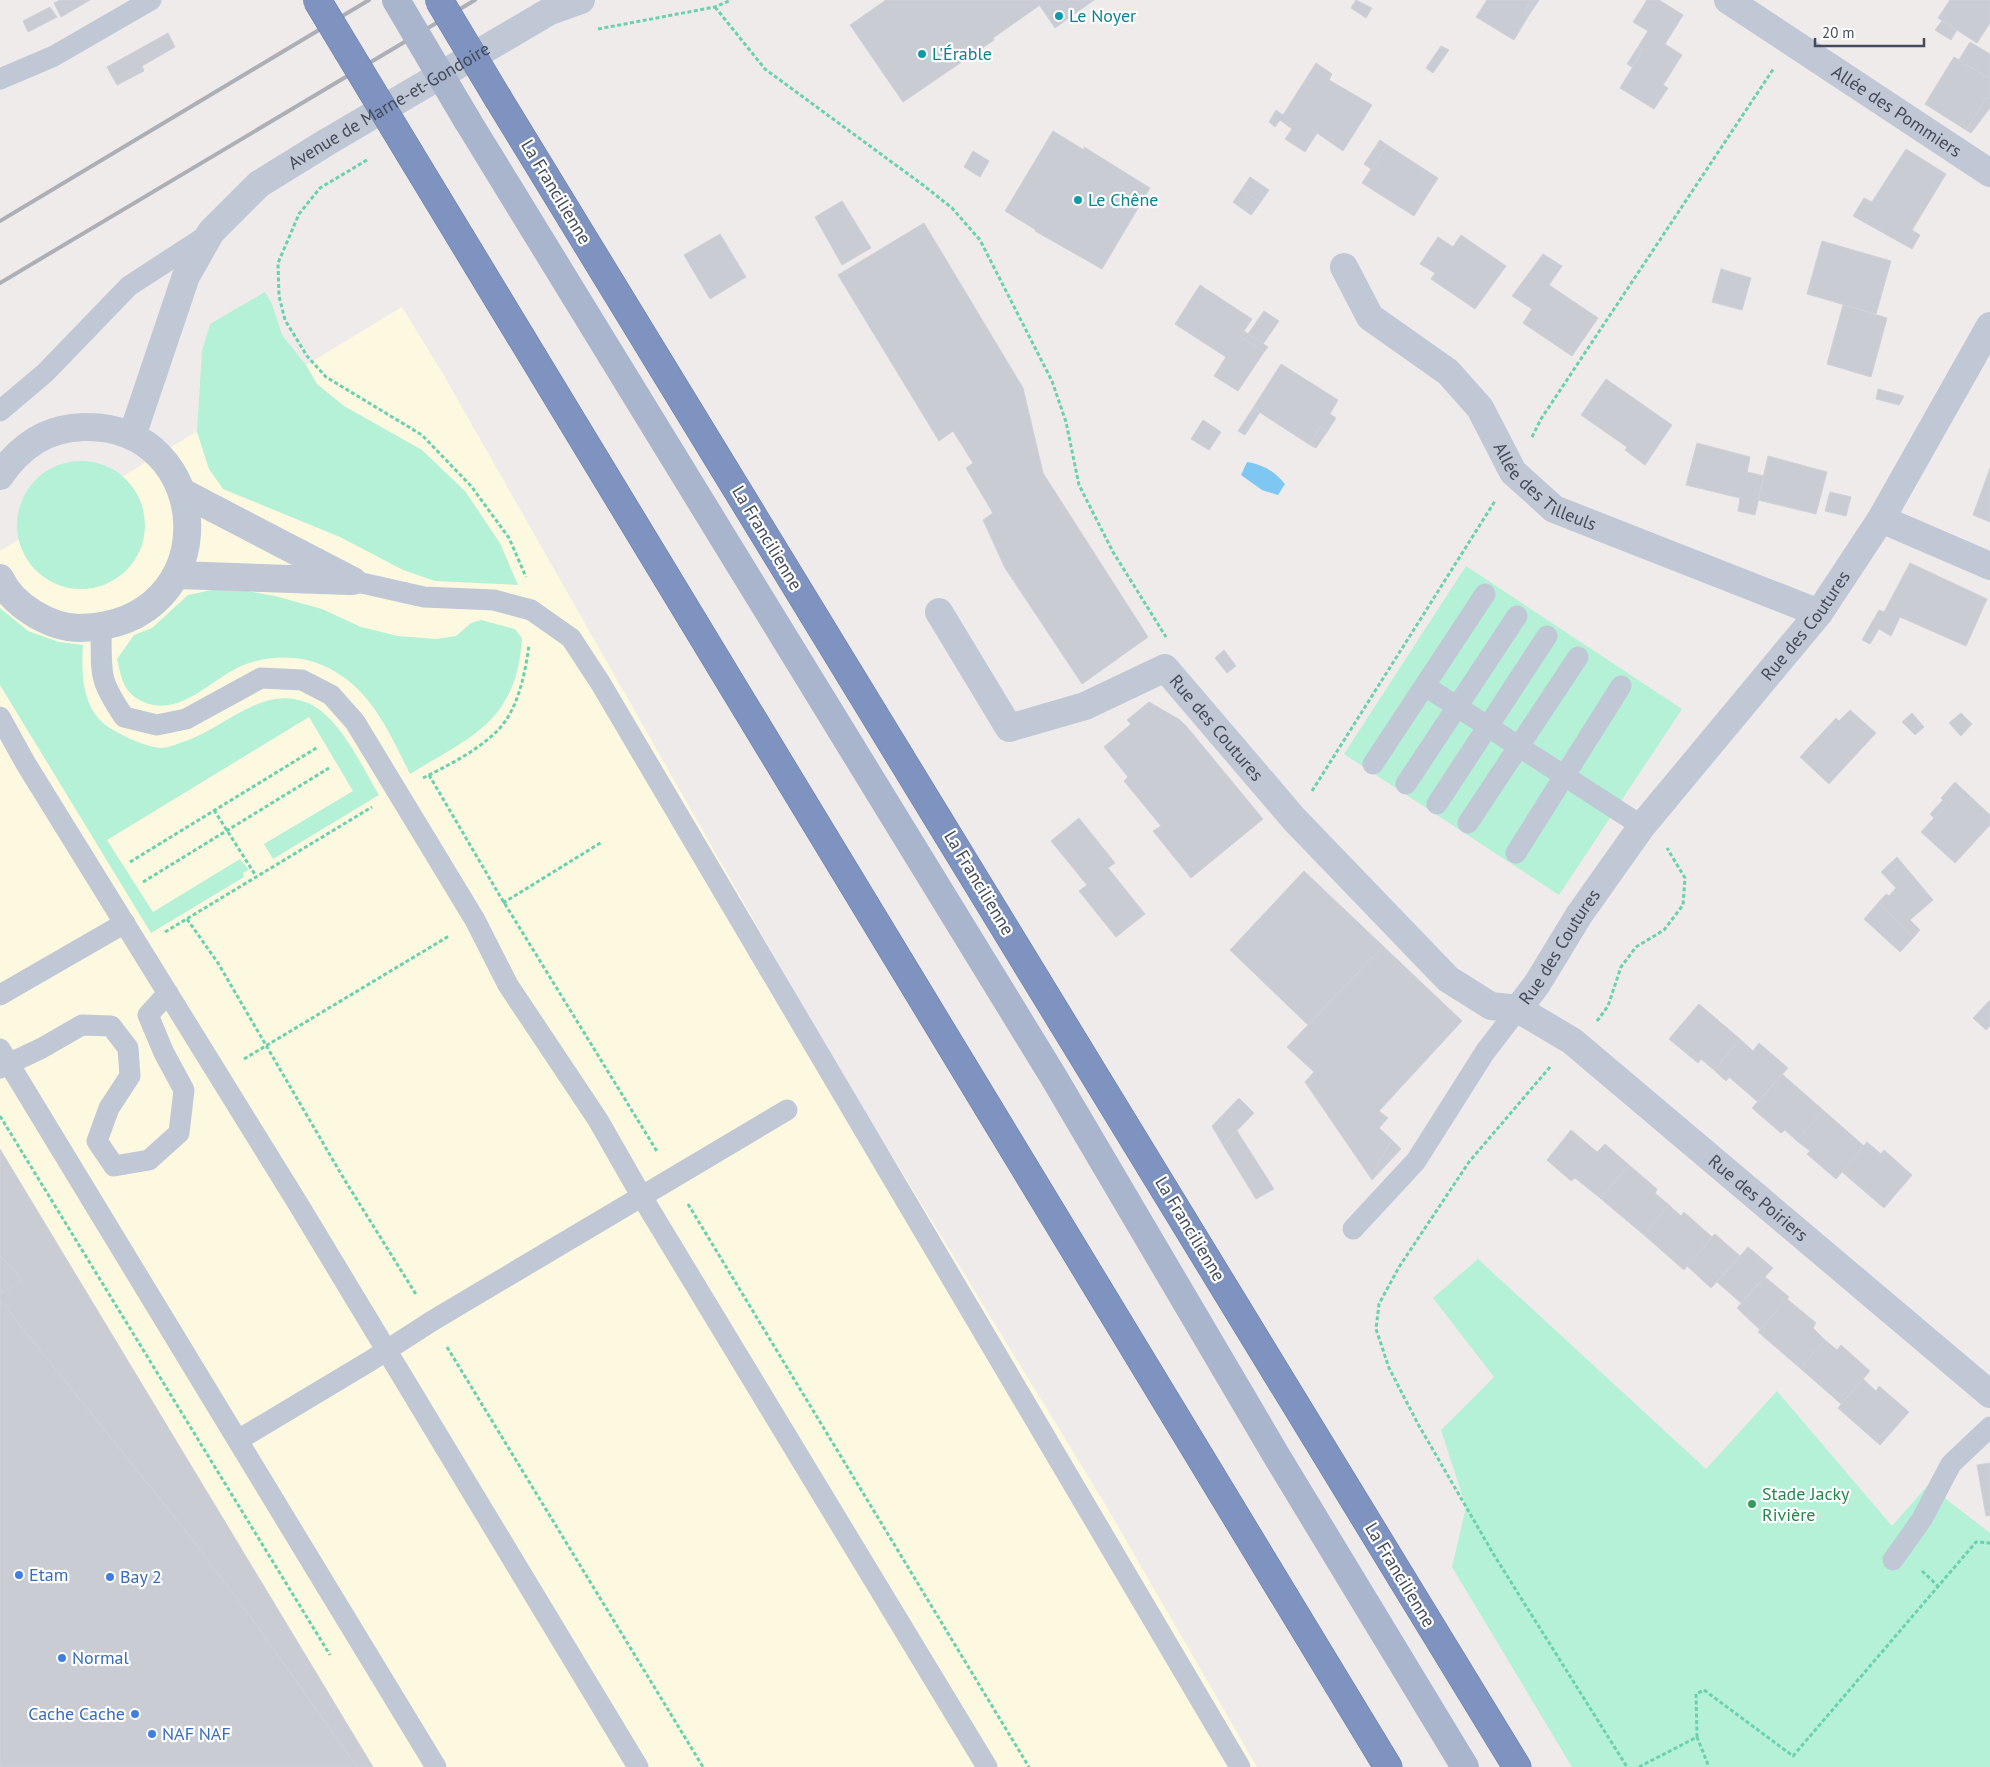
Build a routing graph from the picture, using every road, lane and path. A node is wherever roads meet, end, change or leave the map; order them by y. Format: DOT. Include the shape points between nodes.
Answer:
graph roads {
  1 [pos="151,0"];
  2 [pos="317,0"];
  3 [pos="396,0"];
  4 [pos="439,0"];
  5 [pos="580,0"];
  6 [pos="731,0"];
  7 [pos="1728,0"];
  8 [pos="1791,42"];
  9 [pos="0,79"];
  10 [pos="1990,173"];
  11 [pos="320,188"];
  12 [pos="211,232"];
  13 [pos="1344,267"];
  14 [pos="1990,326"];
  15 [pos="0,411"];
  16 [pos="132,436"];
  17 [pos="1513,472"];
  18 [pos="0,476"];
  19 [pos="182,492"];
  20 [pos="1881,519"];
  21 [pos="1990,566"];
  22 [pos="176,575"];
  23 [pos="354,581"];
  24 [pos="1,582"];
  25 [pos="1484,594"];
  26 [pos="531,610"];
  27 [pos="939,612"];
  28 [pos="1818,613"];
  29 [pos="1517,616"];
  30 [pos="102,627"];
  31 [pos="1547,636"];
  32 [pos="1578,657"];
  33 [pos="1165,668"];
  34 [pos="1424,686"];
  35 [pos="1621,686"];
  36 [pos="1457,707"];
  37 [pos="0,717"];
  38 [pos="1488,726"];
  39 [pos="0,744"];
  40 [pos="1518,746"];
  41 [pos="318,747"];
  42 [pos="26,764"];
  43 [pos="1373,764"];
  44 [pos="329,768"];
  45 [pos="429,775"];
  46 [pos="1565,776"];
  47 [pos="1406,784"];
  48 [pos="396,792"];
  49 [pos="1437,804"];
  50 [pos="214,810"];
  51 [pos="1294,819"];
  52 [pos="1468,823"];
  53 [pos="1642,826"];
  54 [pos="227,831"];
  55 [pos="602,842"];
  56 [pos="1516,853"];
  57 [pos="130,862"];
  58 [pos="256,876"];
  59 [pos="143,882"];
  60 [pos="504,902"];
  61 [pos="475,920"];
  62 [pos="125,923"];
  63 [pos="140,946"];
  64 [pos="168,993"];
  65 [pos="0,995"];
  66 [pos="1518,1009"];
  67 [pos="1572,1041"];
  68 [pos="3,1060"];
  69 [pos="238,1063"];
  70 [pos="787,1110"];
  71 [pos="0,1116"];
  72 [pos="672,1177"];
  73 [pos="642,1197"];
  74 [pos="1353,1229"];
  75 [pos="386,1351"];
  76 [pos="1990,1394"];
  77 [pos="1990,1427"];
  78 [pos="238,1440"];
  79 [pos="1990,1543"];
  80 [pos="1893,1560"];
  81 [pos="331,1657"];
  82 [pos="1697,1737"];
  83 [pos="436,1767"];
  84 [pos="638,1767"];
  85 [pos="987,1767"];
  86 [pos="1029,1767"];
  87 [pos="1240,1767"];
  88 [pos="1388,1767"];
  89 [pos="1465,1767"];
  90 [pos="1517,1767"];
  91 [pos="1627,1767"];
  92 [pos="1639,1767"];
  93 [pos="1709,1767"];
  1 -- 9 [label="lane" via="54,56"];
  2 -- 88 [label="highway, bridge"];
  3 -- 89 [label="main road, bridge" via="1052,1076"];
  4 -- 90 [label="highway, La Francilienne, bridge"];
  5 -- 12 [label="street, Avenue de Marne-et-Gondoire" via="550,11 259,184"];
  6 -- 33 [label="path" via="715,6 765,69 952,208 980,240 1052,381 1066,422 1079,486 1113,552 1169,642"];
  7 -- 8 [label="street, Allée des Pommiers"];
  8 -- 10 [label="street, Allée des Pommiers"];
  8 -- 17 [label="path" via="1541,419"];
  11 -- 26 [label="path" via="299,214 278,263 279,296 285,320 307,356 326,377 422,435 471,486 509,538 526,576"];
  12 -- 15 [label="lane, Avenue de Marne-et-Gondoire" via="129,286 45,373"];
  12 -- 16 [label="street, Avenue de Marne-et-Gondoire" via="186,276"];
  13 -- 17 [label="street, Allée des Tilleuls" via="1370,317 1448,372 1480,408"];
  14 -- 20 [label="street, Rue des Coutures"];
  16 -- 18 [label="street" via="101,426 68,427 38,438 12,458"];
  16 -- 19 [label="street" via="159,456"];
  17 -- 28 [label="street, Allée des Tilleuls" via="1554,509"];
  17 -- 51 [label="path"];
  19 -- 22 [label="street" via="188,519 186,548"];
  19 -- 23 [label="street"];
  20 -- 21 [label="street"];
  20 -- 28 [label="street, Rue des Coutures"];
  22 -- 23 [label="street"];
  22 -- 30 [label="street" via="157,600 132,618"];
  23 -- 26 [label="lane" via="424,597 494,600"];
  24 -- 30 [label="street" via="21,605 46,620 73,628"];
  25 -- 34 [label="lane"];
  26 -- 45 [label="path" via="524,674 512,708 496,733"];
  26 -- 87 [label="lane" via="571,638 601,684"];
  27 -- 33 [label="street, Rue des Coutures" via="1009,728 1085,706"];
  28 -- 53 [label="street, Rue des Coutures"];
  29 -- 36 [label="lane"];
  30 -- 48 [label="lane" via="102,676 107,692 124,717 157,725 186,719 261,678 302,680 331,695 355,722"];
  31 -- 38 [label="lane"];
  32 -- 40 [label="lane"];
  33 -- 51 [label="street, Rue des Coutures"];
  34 -- 36 [label="lane"];
  34 -- 43 [label="lane"];
  35 -- 46 [label="lane"];
  36 -- 38 [label="lane"];
  36 -- 47 [label="lane"];
  37 -- 42 [label="lane"];
  38 -- 40 [label="lane"];
  38 -- 49 [label="lane"];
  39 -- 42 [label="lane"];
  40 -- 46 [label="lane"];
  40 -- 52 [label="lane"];
  41 -- 50 [label="path"];
  42 -- 62 [label="lane"];
  44 -- 54 [label="path"];
  45 -- 48 [label="path"];
  45 -- 60 [label="path"];
  46 -- 53 [label="lane"];
  46 -- 56 [label="lane"];
  48 -- 58 [label="path"];
  48 -- 61 [label="lane"];
  50 -- 54 [label="path"];
  50 -- 57 [label="path"];
  51 -- 66 [label="street, Rue des Coutures" via="1448,979 1491,1006"];
  53 -- 66 [label="street, Rue des Coutures" via="1578,915 1537,984"];
  53 -- 67 [label="path" via="1669,850 1685,878 1682,905 1664,930 1636,947 1621,967 1608,1006 1589,1031"];
  54 -- 58 [label="path"];
  54 -- 59 [label="path"];
  55 -- 60 [label="path"];
  58 -- 63 [label="path"];
  60 -- 61 [label="path"];
  60 -- 72 [label="path"];
  61 -- 69 [label="path"];
  61 -- 73 [label="lane" via="508,985 598,1120"];
  62 -- 63 [label="lane"];
  62 -- 65 [label="lane"];
  63 -- 64 [label="lane"];
  64 -- 68 [label="lane" via="148,1015 184,1090 179,1133 149,1160 114,1166 97,1141 109,1108 130,1076 128,1048 111,1026 82,1025 42,1048"];
  64 -- 75 [label="lane"];
  66 -- 67 [label="street, Rue des Poiriers"];
  66 -- 74 [label="lane" via="1485,1052 1416,1161"];
  67 -- 76 [label="street, Rue des Poiriers"];
  67 -- 91 [label="path" via="1470,1162 1399,1267 1379,1304 1376,1329 1388,1368 1418,1424 1499,1563"];
  68 -- 78 [label="lane"];
  70 -- 72 [label="lane"];
  71 -- 81 [label="path"];
  72 -- 73 [label="lane"];
  72 -- 86 [label="path"];
  73 -- 75 [label="lane"];
  73 -- 85 [label="lane"];
  75 -- 78 [label="lane"];
  75 -- 84 [label="lane"];
  77 -- 80 [label="lane" via="1951,1464 1922,1519"];
  78 -- 83 [label="lane"];
  79 -- 82 [label="path" via="1976,1542 1793,1756 1704,1690 1696,1694"];
  82 -- 92 [label="path"];
  82 -- 93 [label="path"];
}
